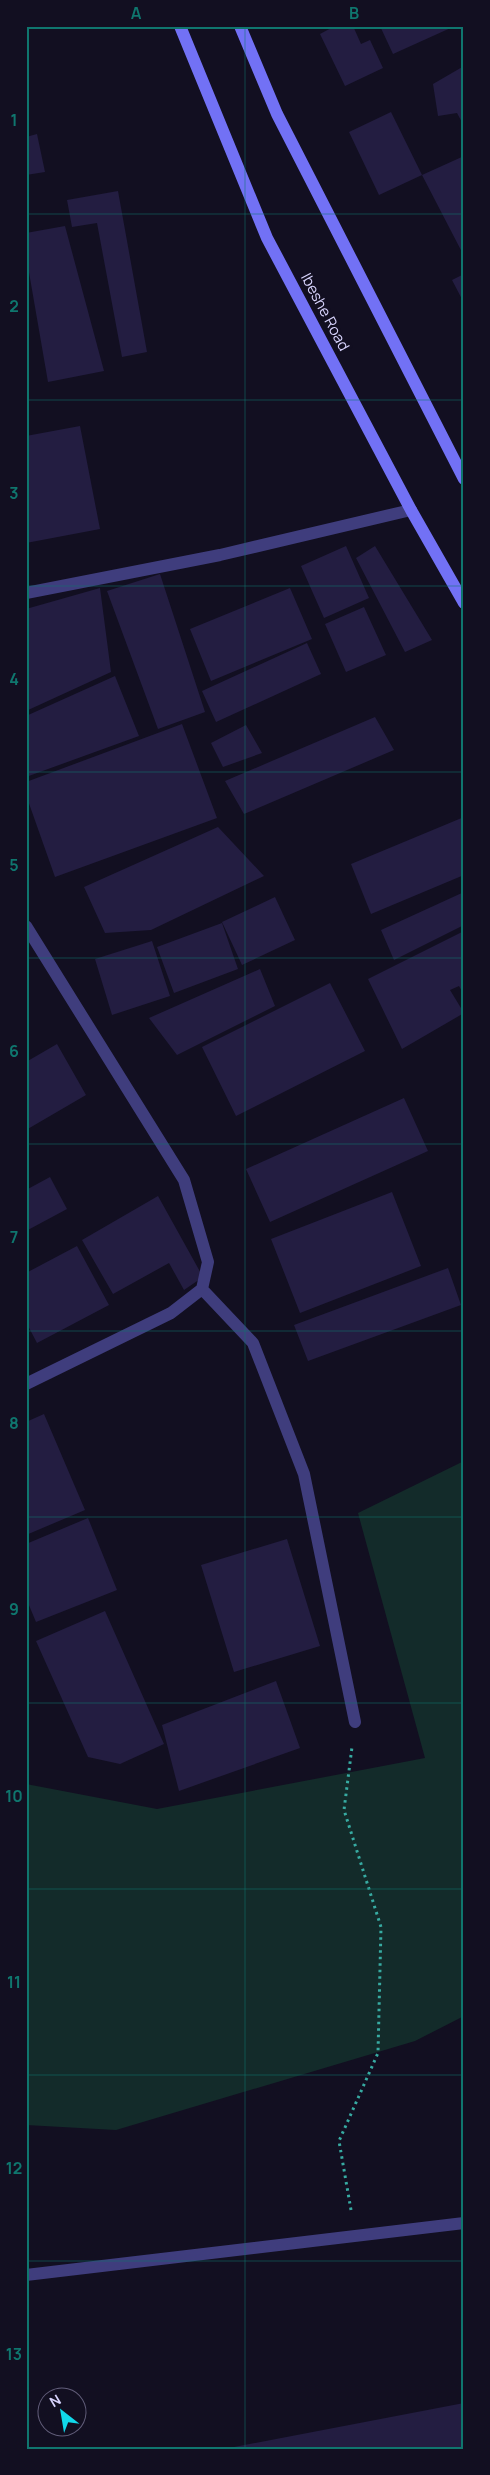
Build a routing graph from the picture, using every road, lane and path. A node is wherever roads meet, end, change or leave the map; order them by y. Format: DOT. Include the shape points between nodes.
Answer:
graph roads {
  1 [pos="180,26"];
  2 [pos="240,26"];
  3 [pos="463,473"];
  4 [pos="410,510"];
  5 [pos="26,593"];
  6 [pos="464,603"];
  7 [pos="26,926"];
  8 [pos="202,1289"];
  9 [pos="26,1384"];
  10 [pos="355,1722"];
  11 [pos="464,2223"];
  12 [pos="355,2235"];
  13 [pos="26,2275"];
  1 -- 4 [label="main road, Ibeshe Road" via="267,238"];
  2 -- 3 [label="main road" via="277,114"];
  4 -- 5 [label="street" via="220,556"];
  4 -- 6 [label="main road, Ibeshe Road"];
  7 -- 8 [label="street" via="184,1180 208,1262"];
  8 -- 9 [label="street" via="171,1313"];
  8 -- 10 [label="street" via="253,1343 304,1474"];
  10 -- 12 [label="path" via="344,1810 381,1927 378,2052 339,2141"];
  11 -- 12 [label="street"];
  12 -- 13 [label="street"];
}
